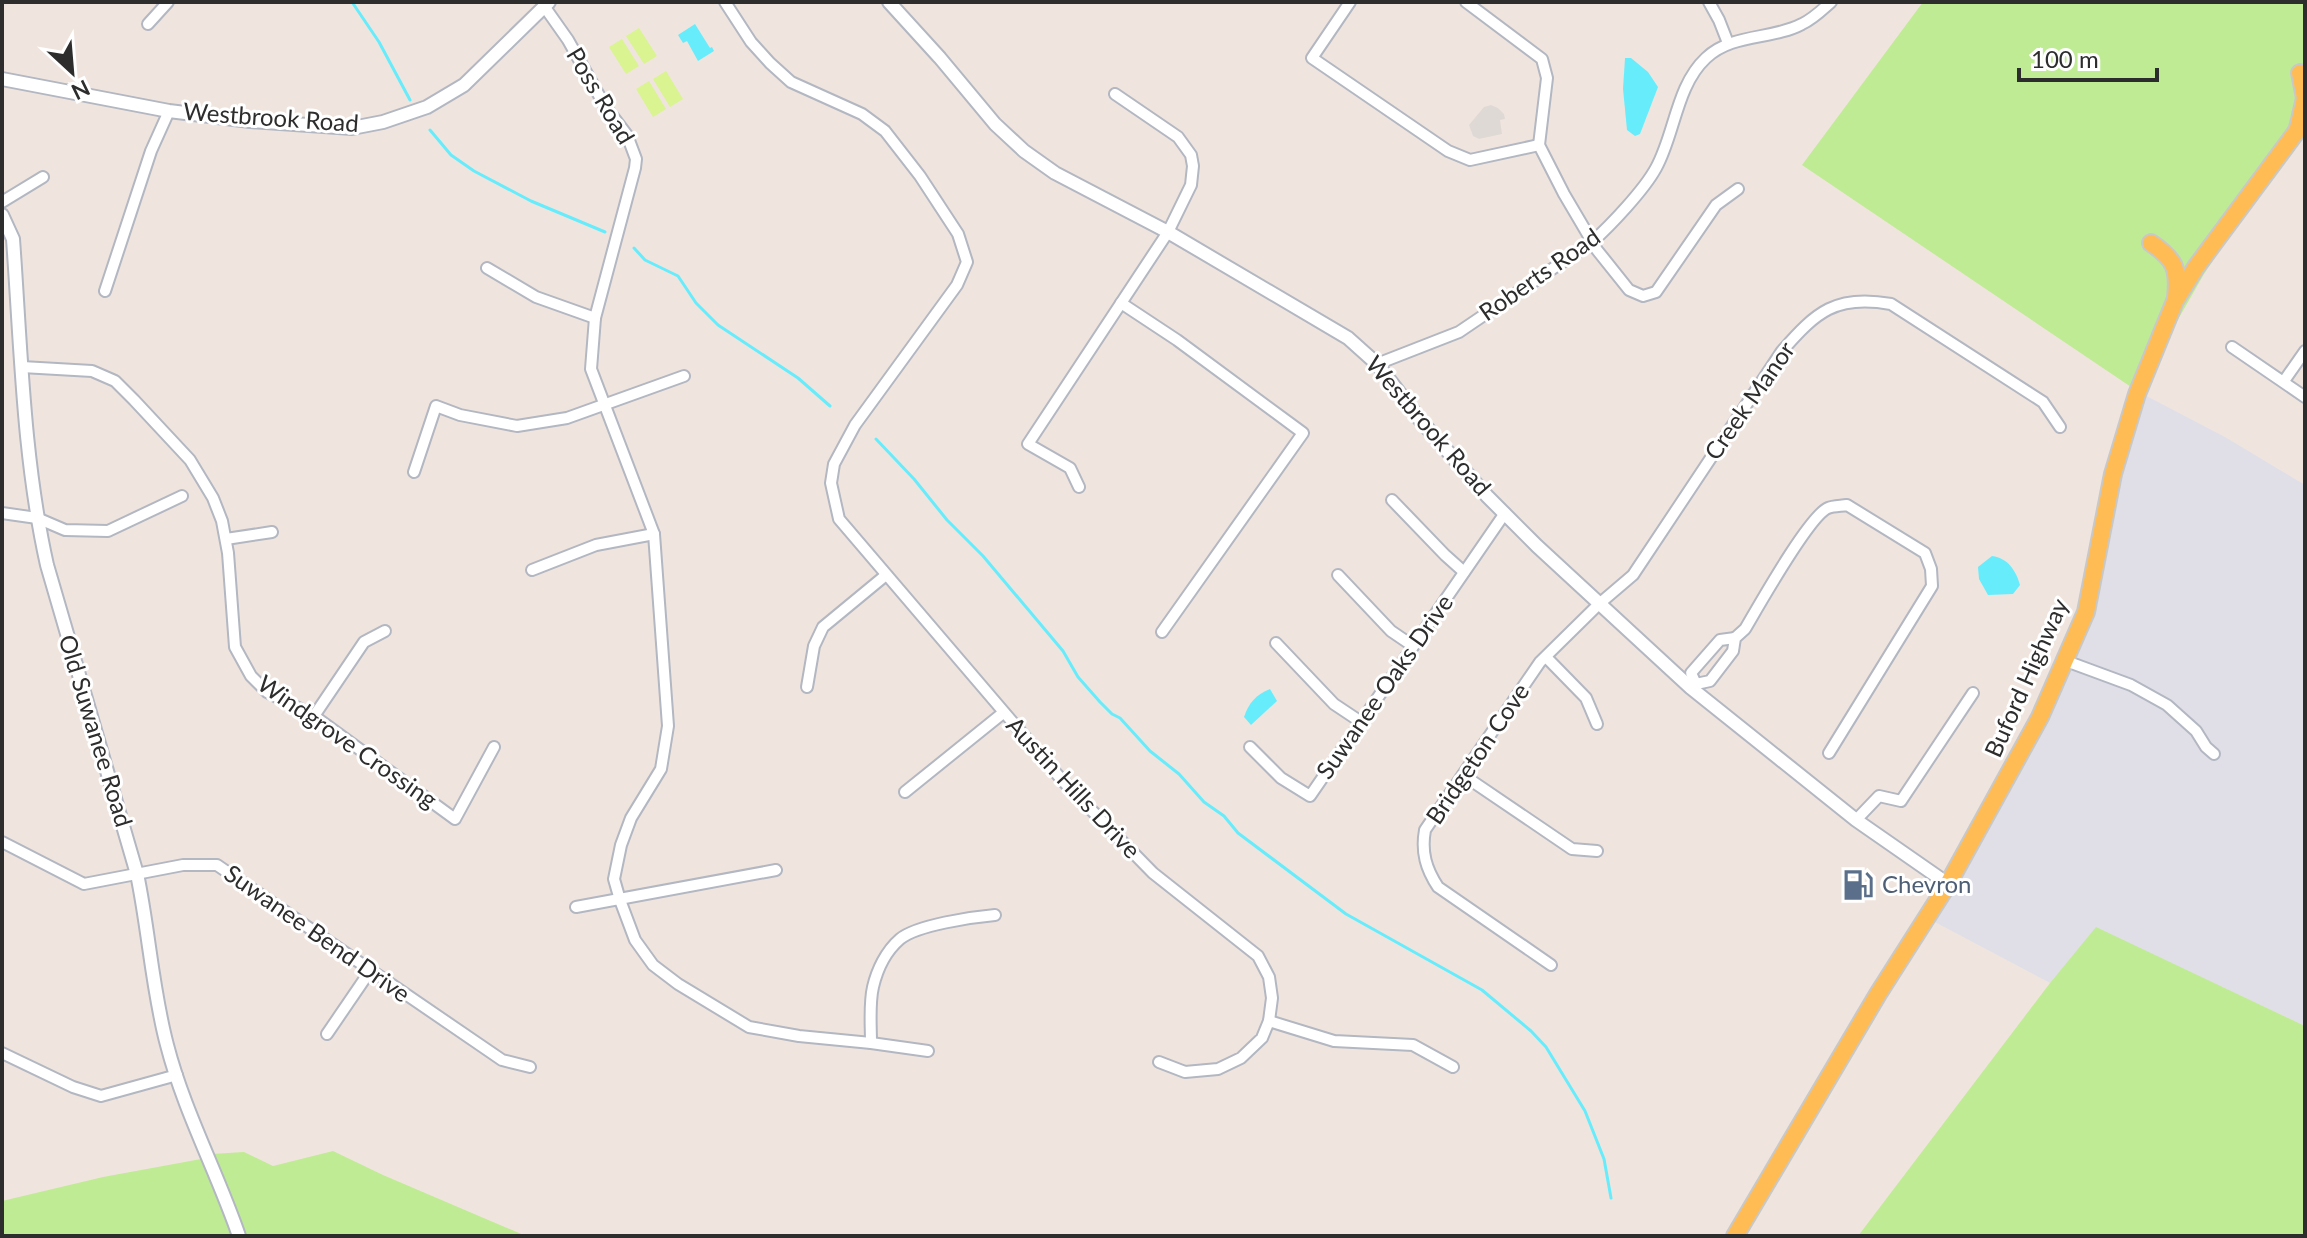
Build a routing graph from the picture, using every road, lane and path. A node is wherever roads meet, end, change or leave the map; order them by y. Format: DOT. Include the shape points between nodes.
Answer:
graph roads {
  1 [pos="168,2"];
  2 [pos="725,2"];
  3 [pos="889,2"];
  4 [pos="1350,2"];
  5 [pos="1466,2"];
  6 [pos="1709,2"];
  7 [pos="1831,2"];
  8 [pos="547,4"];
  9 [pos="148,24"];
  10 [pos="1728,43"];
  11 [pos="2300,73"];
  12 [pos="2,79"];
  13 [pos="1115,94"];
  14 [pos="169,111"];
  15 [pos="2302,124"];
  16 [pos="1539,145"];
  17 [pos="43,177"];
  18 [pos="1738,189"];
  19 [pos="2,202"];
  20 [pos="2,215"];
  21 [pos="1168,232"];
  22 [pos="1592,242"];
  23 [pos="2151,243"];
  24 [pos="487,268"];
  25 [pos="105,291"];
  26 [pos="2175,301"];
  27 [pos="1121,303"];
  28 [pos="595,318"];
  29 [pos="2232,347"];
  30 [pos="2305,351"];
  31 [pos="1377,364"];
  32 [pos="22,367"];
  33 [pos="684,376"];
  34 [pos="2284,381"];
  35 [pos="2305,397"];
  36 [pos="605,403"];
  37 [pos="2060,427"];
  38 [pos="414,472"];
  39 [pos="1079,487"];
  40 [pos="182,496"];
  41 [pos="1392,500"];
  42 [pos="2,513"];
  43 [pos="1505,513"];
  44 [pos="37,518"];
  45 [pos="272,532"];
  46 [pos="654,534"];
  47 [pos="226,539"];
  48 [pos="532,570"];
  49 [pos="1464,572"];
  50 [pos="886,575"];
  51 [pos="1338,575"];
  52 [pos="1599,604"];
  53 [pos="385,631"];
  54 [pos="1162,632"];
  55 [pos="1735,638"];
  56 [pos="1276,643"];
  57 [pos="1413,646"];
  58 [pos="1546,657"];
  59 [pos="2066,661"];
  60 [pos="1693,686"];
  61 [pos="807,687"];
  62 [pos="1973,693"];
  63 [pos="1003,713"];
  64 [pos="314,716"];
  65 [pos="1361,722"];
  66 [pos="1597,724"];
  67 [pos="494,747"];
  68 [pos="1250,747"];
  69 [pos="1829,753"];
  70 [pos="2214,754"];
  71 [pos="1463,775"];
  72 [pos="905,792"];
  73 [pos="1856,820"];
  74 [pos="2,842"];
  75 [pos="1597,851"];
  76 [pos="776,870"];
  77 [pos="137,874"];
  78 [pos="1948,884"];
  79 [pos="620,900"];
  80 [pos="576,907"];
  81 [pos="995,915"];
  82 [pos="1551,965"];
  83 [pos="370,971"];
  84 [pos="1269,1021"];
  85 [pos="327,1034"];
  86 [pos="871,1043"];
  87 [pos="928,1051"];
  88 [pos="2,1053"];
  89 [pos="1159,1062"];
  90 [pos="530,1067"];
  91 [pos="1453,1067"];
  92 [pos="177,1075"];
  93 [pos="239,1236"];
  94 [pos="1735,1236"];
  1 -- 9 [label="street"];
  2 -- 50 [label="street, Austin Hills Drive" via="751,42 791,82 862,114 885,131 958,234 967,262 957,285 853,428 834,464 831,483 839,519"];
  3 -- 21 [label="street, Westbrook Road" via="1024,151"];
  4 -- 16 [label="street" via="1312,58 1459,156 1470,160"];
  5 -- 16 [label="street" via="1542,59 1547,78"];
  6 -- 10 [label="street"];
  7 -- 10 [label="street" via="1801,25"];
  8 -- 14 [label="street, Westbrook Road" via="464,85 427,107 383,122 352,128"];
  8 -- 28 [label="street, Poss Road" via="627,135 636,159"];
  10 -- 22 [label="street, Roberts Road" via="1691,75 1655,170"];
  11 -- 15 [label="main road" via="2305,98"];
  12 -- 14 [label="street, Westbrook Road"];
  13 -- 21 [label="street" via="1178,137 1191,155 1191,185"];
  14 -- 25 [label="street"];
  15 -- 26 [label="main road, Buford Highway"];
  16 -- 22 [label="street"];
  17 -- 19 [label="street"];
  18 -- 22 [label="street" via="1716,205 1656,292 1643,296 1629,290"];
  20 -- 32 [label="street, Old Suwanee Road" via="13,239"];
  21 -- 27 [label="street"];
  21 -- 31 [label="street, Westbrook Road" via="1348,338"];
  22 -- 31 [label="street, Roberts Road" via="1459,332"];
  23 -- 26 [label="main road" via="2176,268"];
  24 -- 28 [label="street" via="536,297"];
  26 -- 59 [label="main road, Buford Highway" via="2137,394 2113,474 2086,612"];
  27 -- 39 [label="street" via="1028,444 1070,468"];
  27 -- 54 [label="street" via="1303,433"];
  28 -- 36 [label="street, Poss Road" via="591,369"];
  29 -- 34 [label="street"];
  30 -- 34 [label="street"];
  31 -- 43 [label="street, Westbrook Road"];
  32 -- 44 [label="street, Old Suwanee Road"];
  32 -- 47 [label="street, Windgrove Crossing" via="92,371 115,381 190,460 213,498"];
  33 -- 36 [label="street"];
  34 -- 35 [label="street"];
  36 -- 38 [label="street" via="567,418 517,426 436,406"];
  36 -- 46 [label="street, Poss Road"];
  37 -- 52 [label="street, Creek Manor" via="2043,402 1891,304 1853,302 1828,308 1806,323 1782,351 1633,575"];
  40 -- 44 [label="street" via="108,531 65,530"];
  41 -- 49 [label="street"];
  42 -- 44 [label="street"];
  43 -- 49 [label="street, Suwanee Oaks Drive"];
  43 -- 52 [label="street, Westbrook Road"];
  44 -- 77 [label="street, Old Suwanee Road" via="64,629"];
  45 -- 47 [label="street"];
  46 -- 48 [label="street" via="596,545"];
  46 -- 79 [label="street, Poss Road" via="668,726 661,769 621,845 614,879"];
  47 -- 64 [label="street, Windgrove Crossing" via="235,647 241,660 267,692"];
  49 -- 57 [label="street, Suwanee Oaks Drive"];
  50 -- 61 [label="street" via="823,627"];
  50 -- 63 [label="street, Austin Hills Drive"];
  51 -- 57 [label="street" via="1391,631"];
  52 -- 58 [label="street, Bridgeton Cove"];
  52 -- 60 [label="street, Westbrook Road"];
  53 -- 64 [label="street" via="364,642"];
  55 -- 60 [label="street" via="1733,651 1710,681"];
  55 -- 60 [label="street" via="1720,640 1702,658 1691,673"];
  55 -- 69 [label="street" via="1826,509 1847,505 1925,553 1932,586"];
  56 -- 65 [label="street" via="1334,704"];
  57 -- 65 [label="street, Suwanee Oaks Drive"];
  58 -- 66 [label="street" via="1586,698"];
  58 -- 71 [label="street, Bridgeton Cove"];
  59 -- 70 [label="street" via="2167,705"];
  59 -- 78 [label="main road, Buford Highway"];
  60 -- 73 [label="street, Westbrook Road"];
  62 -- 73 [label="street" via="1901,801 1879,796"];
  63 -- 72 [label="street"];
  63 -- 84 [label="street, Austin Hills Drive" via="1153,873 1258,956 1269,977"];
  64 -- 67 [label="street, Windgrove Crossing" via="455,819"];
  65 -- 68 [label="street, Suwanee Oaks Drive" via="1310,796 1281,778"];
  71 -- 75 [label="street" via="1572,849"];
  71 -- 82 [label="street, Bridgeton Cove" via="1425,830 1422,844 1430,874 1438,887"];
  73 -- 78 [label="street, Westbrook Road"];
  74 -- 77 [label="street, Suwanee Bend Drive" via="84,884"];
  76 -- 79 [label="street"];
  77 -- 83 [label="street, Suwanee Bend Drive" via="217,865"];
  77 -- 92 [label="street, Old Suwanee Road" via="156,992"];
  78 -- 94 [label="main road, Buford Highway"];
  79 -- 80 [label="street"];
  79 -- 86 [label="street, Poss Road" via="635,940 653,965 749,1027"];
  81 -- 86 [label="street" via="923,929 889,951 872,989"];
  83 -- 85 [label="street"];
  83 -- 90 [label="street, Suwanee Bend Drive" via="502,1060"];
  84 -- 89 [label="street" via="1262,1038 1241,1058 1218,1069 1185,1072"];
  84 -- 91 [label="street" via="1334,1041 1413,1045"];
  86 -- 87 [label="street, Poss Road"];
  88 -- 92 [label="street" via="101,1096"];
  92 -- 93 [label="street, Old Suwanee Road"];
}
